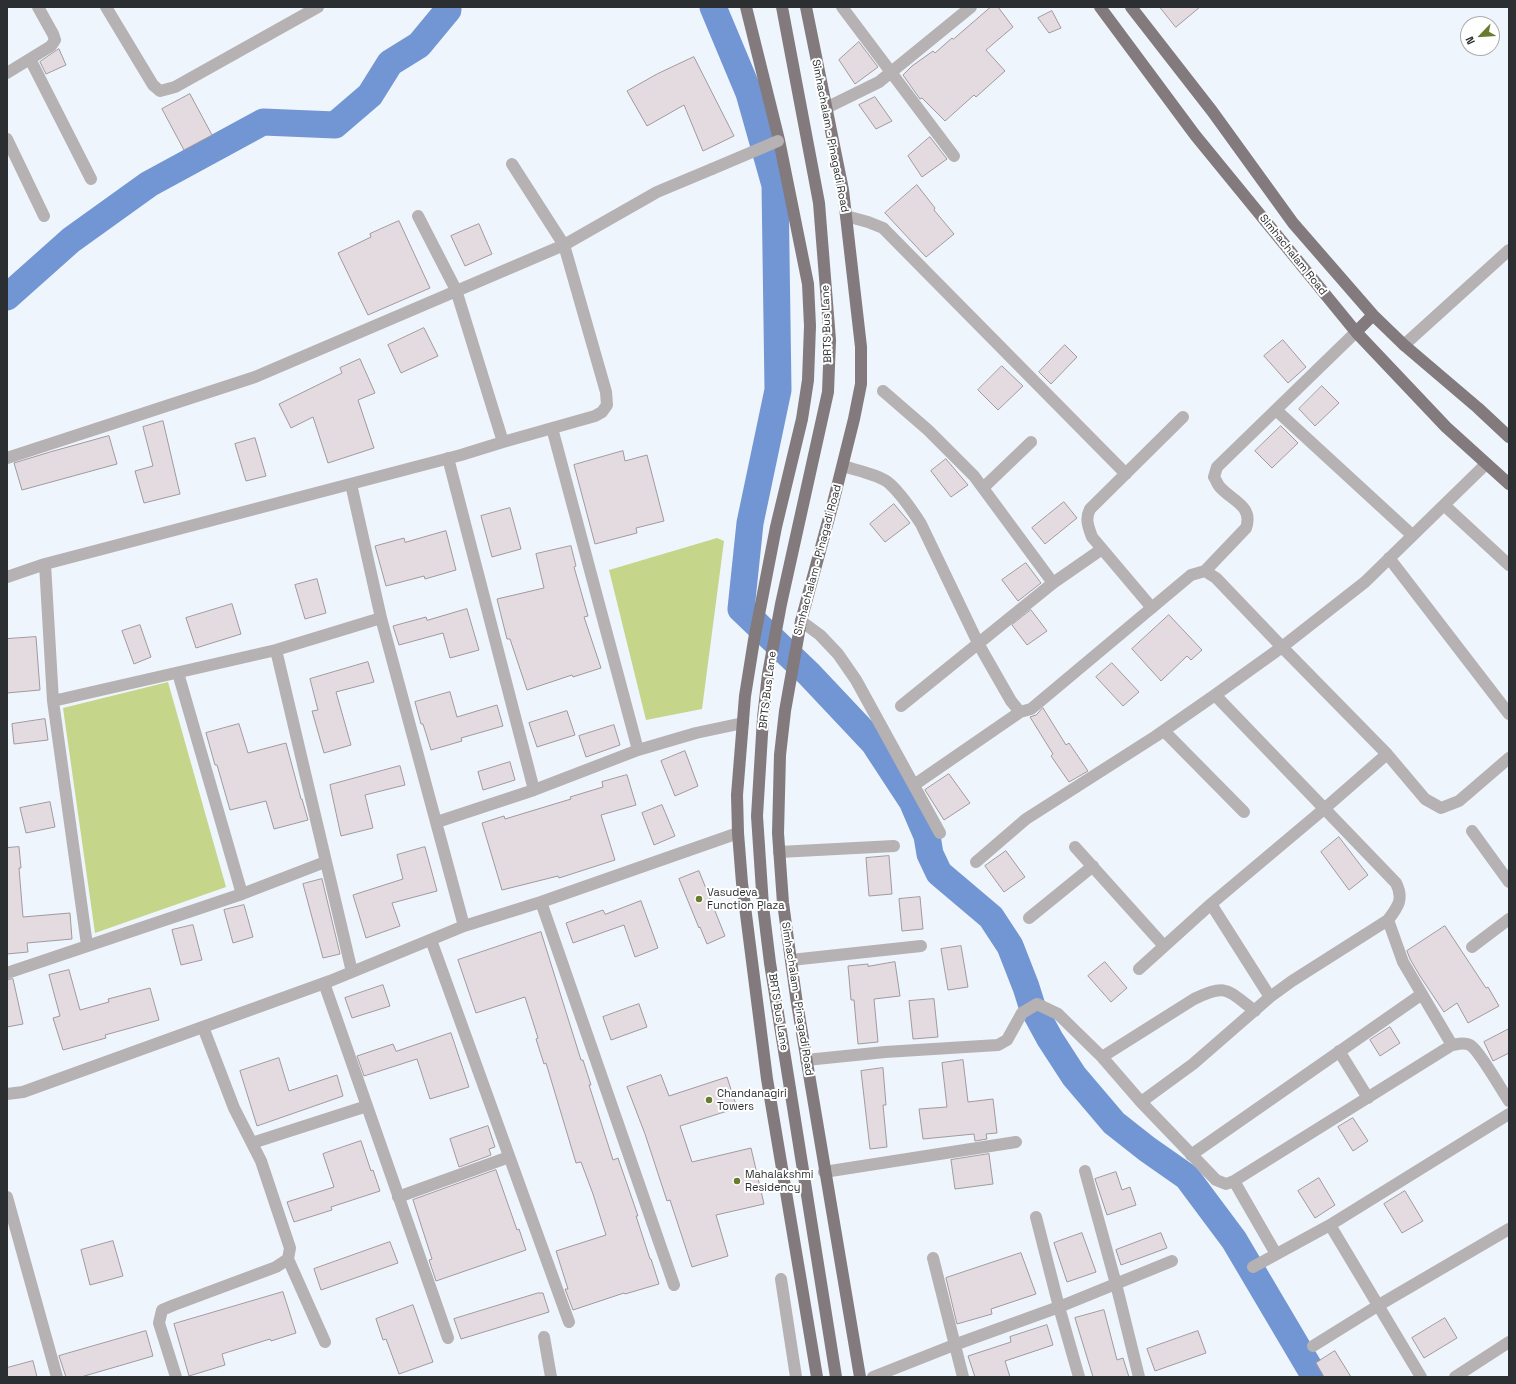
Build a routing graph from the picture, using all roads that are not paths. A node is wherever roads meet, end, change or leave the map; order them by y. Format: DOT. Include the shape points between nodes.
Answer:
graph roads {
  1 [pos="38,7"];
  2 [pos="106,7"];
  3 [pos="318,7"];
  4 [pos="746,7"];
  5 [pos="782,7"];
  6 [pos="806,7"];
  7 [pos="842,7"];
  8 [pos="1100,7"];
  9 [pos="1130,7"];
  10 [pos="964,9"];
  11 [pos="30,59"];
  12 [pos="891,72"];
  13 [pos="7,73"];
  14 [pos="826,108"];
  15 [pos="7,139"];
  16 [pos="779,140"];
  17 [pos="954,156"];
  18 [pos="512,164"];
  19 [pos="91,179"];
  20 [pos="44,216"];
  21 [pos="418,216"];
  22 [pos="846,216"];
  23 [pos="564,246"];
  24 [pos="1509,250"];
  25 [pos="456,290"];
  26 [pos="1373,315"];
  27 [pos="1356,332"];
  28 [pos="1404,345"];
  29 [pos="883,391"];
  30 [pos="1276,410"];
  31 [pos="1183,417"];
  32 [pos="552,428"];
  33 [pos="1509,437"];
  34 [pos="503,442"];
  35 [pos="1031,442"];
  36 [pos="7,458"];
  37 [pos="448,458"];
  38 [pos="1486,464"];
  39 [pos="843,466"];
  40 [pos="1126,474"];
  41 [pos="351,484"];
  42 [pos="1509,484"];
  43 [pos="983,488"];
  44 [pos="1444,504"];
  45 [pos="1412,536"];
  46 [pos="1102,549"];
  47 [pos="1390,558"];
  48 [pos="45,564"];
  49 [pos="1509,565"];
  50 [pos="1205,571"];
  51 [pos="7,578"];
  52 [pos="1053,583"];
  53 [pos="1152,608"];
  54 [pos="381,618"];
  55 [pos="801,620"];
  56 [pos="979,645"];
  57 [pos="1282,647"];
  58 [pos="276,650"];
  59 [pos="178,673"];
  60 [pos="1215,695"];
  61 [pos="53,701"];
  62 [pos="901,706"];
  63 [pos="1020,712"];
  64 [pos="1509,714"];
  65 [pos="743,723"];
  66 [pos="1164,731"];
  67 [pos="638,750"];
  68 [pos="1387,754"];
  69 [pos="1509,758"];
  70 [pos="914,784"];
  71 [pos="534,790"];
  72 [pos="1324,810"];
  73 [pos="1244,812"];
  74 [pos="437,822"];
  75 [pos="1472,831"];
  76 [pos="738,833"];
  77 [pos="940,833"];
  78 [pos="894,846"];
  79 [pos="1075,847"];
  80 [pos="779,852"];
  81 [pos="325,862"];
  82 [pos="976,862"];
  83 [pos="1093,866"];
  84 [pos="1509,882"];
  85 [pos="242,894"];
  86 [pos="541,902"];
  87 [pos="1211,904"];
  88 [pos="1029,918"];
  89 [pos="1509,919"];
  90 [pos="1388,920"];
  91 [pos="464,926"];
  92 [pos="431,940"];
  93 [pos="88,945"];
  94 [pos="921,946"];
  95 [pos="1164,946"];
  96 [pos="1472,947"];
  97 [pos="791,960"];
  98 [pos="1139,969"];
  99 [pos="352,972"];
  100 [pos="7,973"];
  101 [pos="324,983"];
  102 [pos="1422,994"];
  103 [pos="1270,997"];
  104 [pos="1255,1011"];
  105 [pos="203,1027"];
  106 [pos="1452,1045"];
  107 [pos="1339,1052"];
  108 [pos="1102,1057"];
  109 [pos="806,1060"];
  110 [pos="7,1094"];
  111 [pos="1368,1098"];
  112 [pos="1509,1101"];
  113 [pos="1141,1102"];
  114 [pos="367,1106"];
  115 [pos="1509,1114"];
  116 [pos="1016,1142"];
  117 [pos="252,1143"];
  118 [pos="1191,1155"];
  119 [pos="509,1156"];
  120 [pos="1085,1170"];
  121 [pos="824,1172"];
  122 [pos="1234,1181"];
  123 [pos="7,1197"];
  124 [pos="398,1197"];
  125 [pos="1036,1217"];
  126 [pos="1330,1225"];
  127 [pos="1509,1229"];
  128 [pos="1276,1254"];
  129 [pos="932,1258"];
  130 [pos="288,1259"];
  131 [pos="1172,1261"];
  132 [pos="1253,1267"];
  133 [pos="781,1280"];
  134 [pos="1116,1284"];
  135 [pos="674,1285"];
  136 [pos="1379,1305"];
  137 [pos="1059,1307"];
  138 [pos="569,1322"];
  139 [pos="544,1337"];
  140 [pos="448,1338"];
  141 [pos="325,1342"];
  142 [pos="1509,1342"];
  143 [pos="954,1345"];
  144 [pos="1313,1346"];
  145 [pos="56,1377"];
  146 [pos="176,1377"];
  147 [pos="551,1377"];
  148 [pos="796,1377"];
  149 [pos="817,1377"];
  150 [pos="836,1377"];
  151 [pos="860,1377"];
  152 [pos="873,1377"];
  153 [pos="962,1377"];
  154 [pos="1078,1377"];
  155 [pos="1139,1377"];
  156 [pos="1421,1377"];
  157 [pos="1455,1377"];
  1 -- 11 [label="street" via="55,40 51,46"];
  2 -- 3 [label="street" via="160,91 175,87"];
  4 -- 16 [label="main road"];
  5 -- 150 [label="main road, BRTS Bus Lane" via="819,203 830,340 828,392 768,674 757,816 770,963"];
  6 -- 14 [label="main road, Simhachalam - Pinagadi Road"];
  7 -- 12 [label="street"];
  8 -- 27 [label="main road, Simhachalam Road" via="1195,135"];
  9 -- 26 [label="main road" via="1212,111 1293,223"];
  10 -- 12 [label="street"];
  11 -- 13 [label="street"];
  11 -- 19 [label="street"];
  12 -- 14 [label="street" via="879,82"];
  12 -- 17 [label="street"];
  14 -- 22 [label="main road, Simhachalam - Pinagadi Road"];
  15 -- 20 [label="street"];
  16 -- 23 [label="street, bridge" via="657,192"];
  16 -- 65 [label="main road" via="808,284 808,380 802,419 776,527 754,640"];
  18 -- 23 [label="street"];
  21 -- 25 [label="street"];
  22 -- 39 [label="main road, Simhachalam - Pinagadi Road" via="861,347 861,384"];
  22 -- 40 [label="street" via="883,228"];
  23 -- 25 [label="street"];
  23 -- 32 [label="street" via="606,392 607,405 595,416"];
  24 -- 28 [label="street"];
  25 -- 34 [label="street"];
  25 -- 36 [label="street" via="256,377"];
  26 -- 27 [label="main road"];
  26 -- 28 [label="main road"];
  27 -- 30 [label="street"];
  27 -- 38 [label="main road, Simhachalam Road" via="1446,427"];
  28 -- 33 [label="main road"];
  29 -- 43 [label="street" via="928,430"];
  30 -- 45 [label="street"];
  30 -- 50 [label="street" via="1217,468 1214,477 1219,486 1242,506 1249,520 1246,528"];
  31 -- 40 [label="street"];
  32 -- 34 [label="street"];
  32 -- 67 [label="street"];
  34 -- 37 [label="street"];
  35 -- 43 [label="street"];
  37 -- 41 [label="street"];
  37 -- 71 [label="street"];
  38 -- 42 [label="main road, Simhachalam Road"];
  38 -- 44 [label="street"];
  39 -- 55 [label="main road, Simhachalam - Pinagadi Road"];
  39 -- 56 [label="street" via="889,483 909,507 921,524"];
  40 -- 46 [label="street" via="1090,509 1087,516 1092,536"];
  41 -- 48 [label="street"];
  41 -- 54 [label="street"];
  43 -- 52 [label="street"];
  44 -- 45 [label="street"];
  44 -- 49 [label="street"];
  45 -- 47 [label="street"];
  46 -- 52 [label="street"];
  46 -- 53 [label="street"];
  47 -- 57 [label="street" via="1365,582"];
  47 -- 64 [label="street"];
  48 -- 51 [label="street"];
  48 -- 61 [label="street"];
  50 -- 53 [label="street" via="1191,575"];
  50 -- 57 [label="street" via="1216,578"];
  52 -- 56 [label="street"];
  53 -- 63 [label="street" via="1030,709"];
  54 -- 58 [label="street"];
  54 -- 74 [label="street"];
  55 -- 70 [label="street" via="838,654 856,680"];
  55 -- 80 [label="main road, Simhachalam - Pinagadi Road" via="780,755"];
  56 -- 62 [label="street"];
  56 -- 63 [label="street"];
  57 -- 60 [label="street"];
  57 -- 68 [label="street"];
  58 -- 59 [label="street"];
  58 -- 81 [label="street"];
  59 -- 61 [label="street"];
  59 -- 85 [label="street"];
  60 -- 66 [label="street"];
  60 -- 72 [label="street"];
  61 -- 93 [label="street"];
  63 -- 70 [label="street"];
  65 -- 67 [label="street" via="696,733"];
  65 -- 76 [label="main road" via="737,795"];
  66 -- 73 [label="street"];
  66 -- 82 [label="street" via="1026,819"];
  67 -- 71 [label="street"];
  68 -- 69 [label="street" via="1425,799 1441,808 1459,801"];
  68 -- 72 [label="street"];
  70 -- 77 [label="street"];
  71 -- 74 [label="street"];
  72 -- 87 [label="street"];
  72 -- 90 [label="street" via="1396,883 1400,899"];
  74 -- 91 [label="street"];
  75 -- 84 [label="street"];
  76 -- 86 [label="street"];
  76 -- 149 [label="main road" via="767,1079"];
  78 -- 80 [label="street"];
  79 -- 83 [label="street"];
  80 -- 97 [label="main road, Simhachalam - Pinagadi Road"];
  81 -- 85 [label="street"];
  81 -- 99 [label="street"];
  83 -- 88 [label="street"];
  83 -- 95 [label="street"];
  85 -- 93 [label="street"];
  86 -- 91 [label="street"];
  86 -- 135 [label="street"];
  87 -- 95 [label="street"];
  87 -- 103 [label="street"];
  89 -- 96 [label="street"];
  90 -- 102 [label="street" via="1403,962"];
  90 -- 103 [label="street"];
  91 -- 92 [label="street"];
  92 -- 99 [label="street"];
  92 -- 119 [label="street"];
  93 -- 100 [label="street"];
  94 -- 97 [label="street"];
  95 -- 98 [label="street"];
  97 -- 109 [label="main road, Simhachalam - Pinagadi Road"];
  99 -- 101 [label="street"];
  101 -- 105 [label="street"];
  101 -- 114 [label="street"];
  102 -- 106 [label="street"];
  102 -- 107 [label="street"];
  103 -- 104 [label="street"];
  104 -- 108 [label="street" via="1230,992 1219,989 1194,999"];
  104 -- 113 [label="street" via="1193,1064"];
  105 -- 110 [label="street" via="23,1092"];
  105 -- 117 [label="street" via="234,1108"];
  106 -- 111 [label="street"];
  106 -- 112 [label="street" via="1462,1043 1472,1046"];
  107 -- 111 [label="street"];
  107 -- 118 [label="street"];
  108 -- 109 [label="street" via="1058,1014 1037,1004 1022,1013 1007,1040 998,1045"];
  108 -- 113 [label="street"];
  109 -- 121 [label="main road, Simhachalam - Pinagadi Road"];
  111 -- 122 [label="street"];
  113 -- 118 [label="street"];
  114 -- 117 [label="street"];
  114 -- 124 [label="street"];
  115 -- 126 [label="street"];
  116 -- 121 [label="street"];
  117 -- 130 [label="street" via="261,1161 290,1248"];
  118 -- 122 [label="street" via="1216,1180 1226,1184"];
  119 -- 124 [label="street"];
  119 -- 138 [label="street"];
  120 -- 134 [label="street"];
  121 -- 151 [label="main road, Simhachalam - Pinagadi Road"];
  122 -- 128 [label="street"];
  123 -- 145 [label="street"];
  124 -- 140 [label="street"];
  125 -- 137 [label="street"];
  126 -- 128 [label="street"];
  126 -- 136 [label="street"];
  127 -- 136 [label="street"];
  128 -- 132 [label="street"];
  129 -- 143 [label="street"];
  130 -- 141 [label="street"];
  130 -- 146 [label="street" via="276,1267 162,1310 159,1323"];
  131 -- 134 [label="street"];
  133 -- 148 [label="street"];
  134 -- 137 [label="street"];
  134 -- 155 [label="street"];
  136 -- 144 [label="street"];
  136 -- 156 [label="street"];
  137 -- 143 [label="street"];
  137 -- 154 [label="street"];
  139 -- 147 [label="street"];
  142 -- 157 [label="street"];
  143 -- 152 [label="street"];
  143 -- 153 [label="street"];
}
